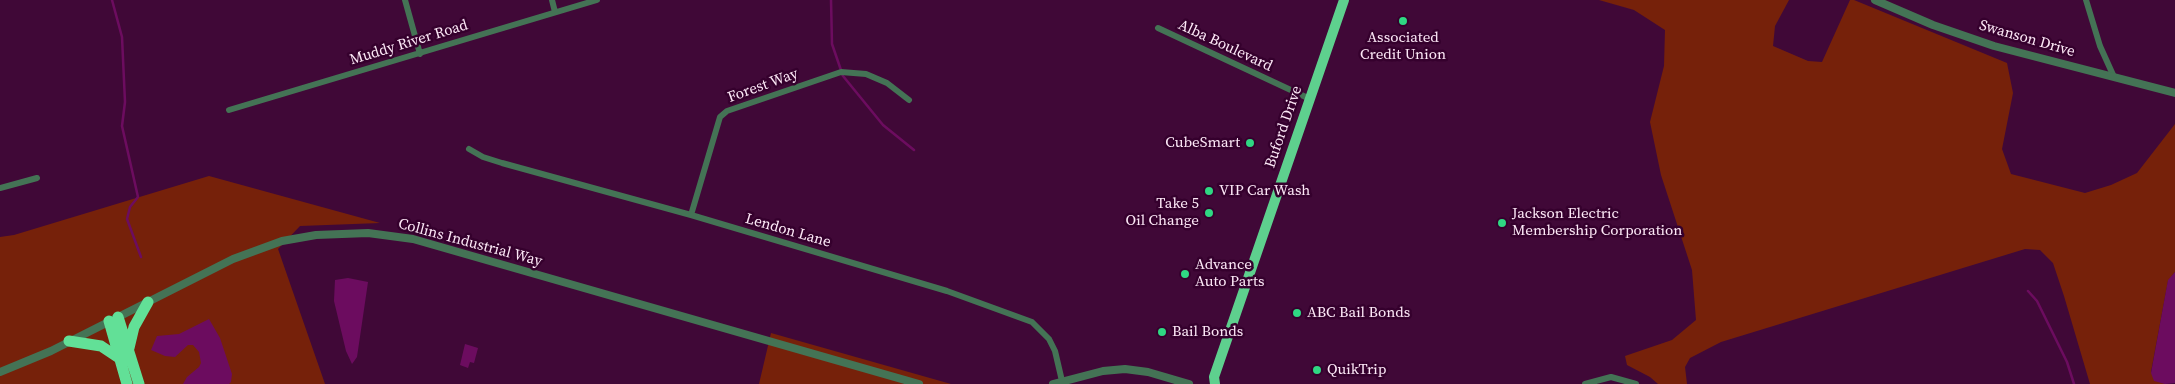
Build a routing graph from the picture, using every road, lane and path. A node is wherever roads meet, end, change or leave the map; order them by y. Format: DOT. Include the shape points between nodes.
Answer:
graph roads {
  1 [pos="405,0"];
  2 [pos="552,0"];
  3 [pos="596,0"];
  4 [pos="1344,0"];
  5 [pos="1875,0"];
  6 [pos="2086,0"];
  7 [pos="555,12"];
  8 [pos="1158,28"];
  9 [pos="420,54"];
  10 [pos="2114,77"];
  11 [pos="2175,93"];
  12 [pos="1310,99"];
  13 [pos="909,100"];
  14 [pos="229,110"];
  15 [pos="469,149"];
  16 [pos="36,178"];
  17 [pos="0,188"];
  18 [pos="691,215"];
  19 [pos="148,302"];
  20 [pos="114,319"];
  21 [pos="69,341"];
  22 [pos="124,355"];
  23 [pos="0,372"];
  24 [pos="1062,381"];
  25 [pos="1212,382"];
  26 [pos="127,384"];
  27 [pos="139,384"];
  28 [pos="919,384"];
  29 [pos="1053,384"];
  30 [pos="1188,384"];
  31 [pos="1585,384"];
  32 [pos="1636,384"];
  1 -- 9 [label="street"];
  2 -- 7 [label="street"];
  3 -- 7 [label="street, Muddy River Road"];
  4 -- 12 [label="highway, Buford Drive"];
  5 -- 10 [label="street, Swanson Drive" via="1994,46"];
  6 -- 10 [label="street" via="2100,46"];
  7 -- 9 [label="street, Muddy River Road"];
  8 -- 12 [label="street, Alba Boulevard"];
  9 -- 14 [label="street, Muddy River Road"];
  10 -- 11 [label="street, Swanson Drive"];
  12 -- 25 [label="highway, Buford Drive"];
  13 -- 18 [label="street, Forest Way" via="887,83 866,74 841,72 727,111 720,117"];
  15 -- 18 [label="street, Lendon Lane" via="502,163"];
  16 -- 17 [label="street"];
  18 -- 24 [label="street, Lendon Lane" via="946,291 1032,322 1050,339"];
  19 -- 20 [label="street, Collins Industrial Way"];
  19 -- 22 [label="highway"];
  19 -- 28 [label="street, Collins Industrial Way" via="233,259 282,241 316,235 368,233 413,239"];
  20 -- 21 [label="street, Collins Industrial Way"];
  20 -- 22 [label="highway"];
  21 -- 22 [label="highway" via="101,346"];
  21 -- 23 [label="street, Collins Industrial Way"];
  22 -- 26 [label="highway"];
  22 -- 27 [label="highway"];
  24 -- 29 [label="street"];
  24 -- 30 [label="street" via="1125,369"];
  31 -- 32 [label="street" via="1611,377"];
}
